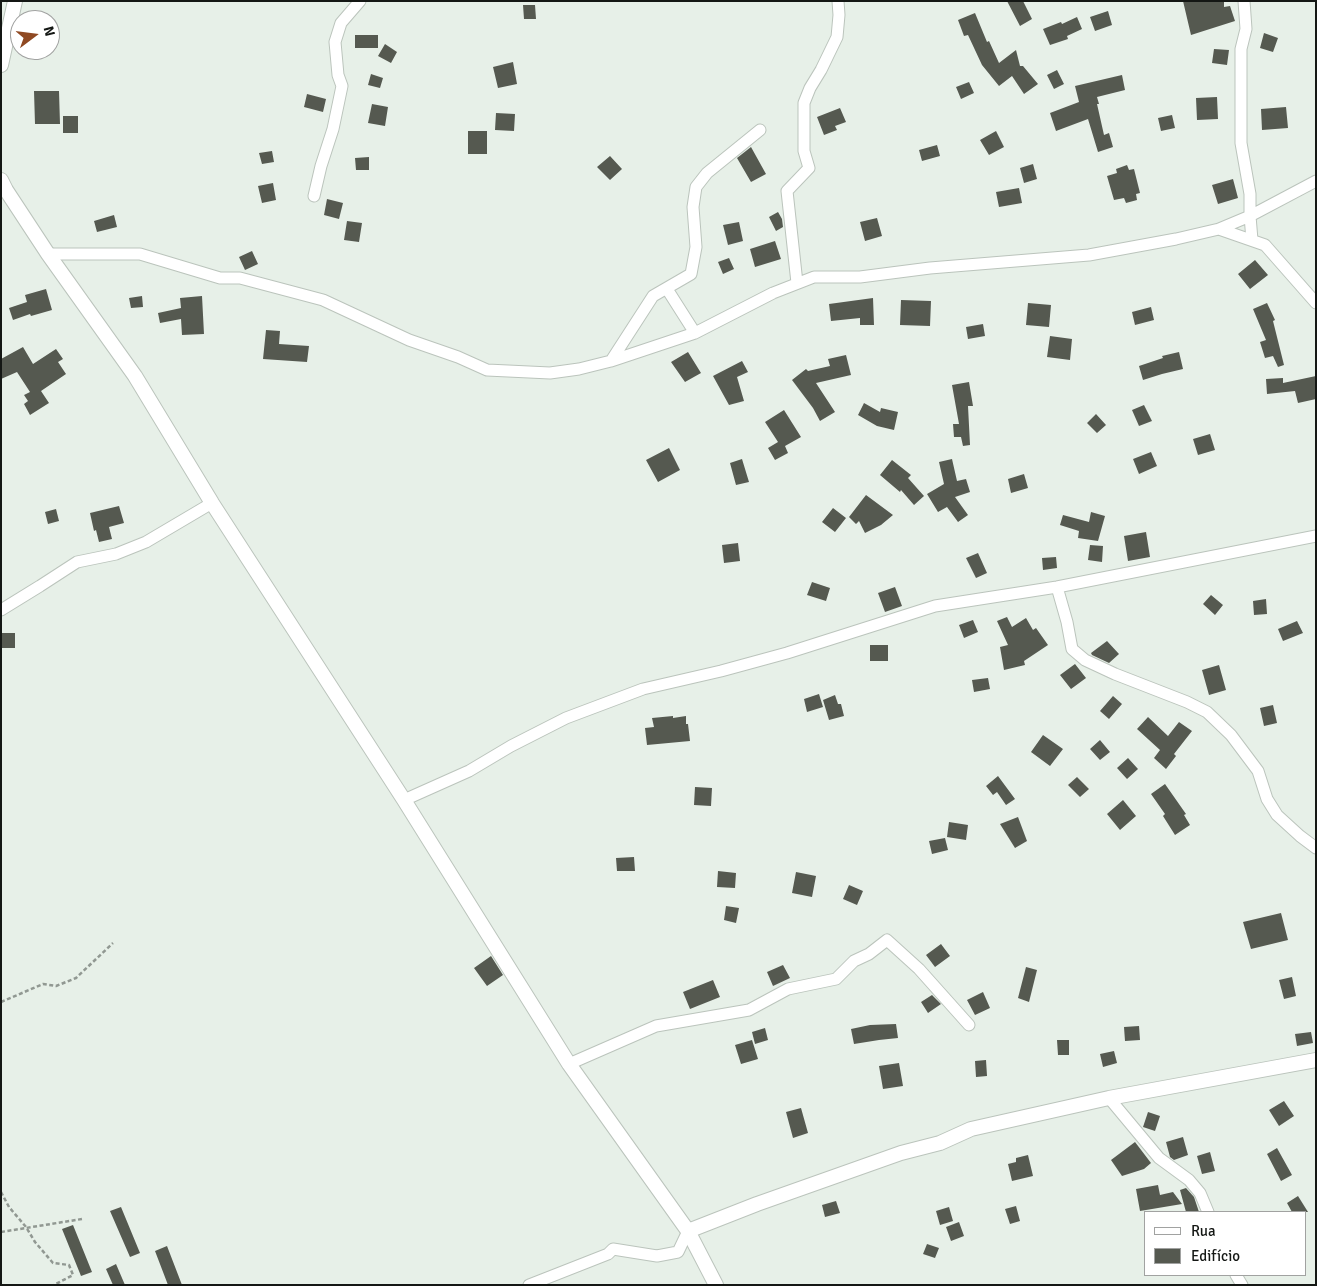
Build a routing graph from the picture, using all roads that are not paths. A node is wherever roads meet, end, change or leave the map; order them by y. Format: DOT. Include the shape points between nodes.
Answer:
graph roads {
  1 [pos="15,1"];
  2 [pos="360,1"];
  3 [pos="838,1"];
  4 [pos="1244,1"];
  5 [pos="1,65"];
  6 [pos="760,130"];
  7 [pos="1,180"];
  8 [pos="1316,181"];
  9 [pos="314,196"];
  10 [pos="1250,216"];
  11 [pos="1219,229"];
  12 [pos="1252,240"];
  13 [pos="48,254"];
  14 [pos="797,283"];
  15 [pos="667,289"];
  16 [pos="1316,302"];
  17 [pos="695,333"];
  18 [pos="611,361"];
  19 [pos="212,503"];
  20 [pos="1316,536"];
  21 [pos="1057,586"];
  22 [pos="1,610"];
  23 [pos="404,800"];
  24 [pos="1316,848"];
  25 [pos="969,1025"];
  26 [pos="1316,1060"];
  27 [pos="569,1064"];
  28 [pos="1109,1098"];
  29 [pos="1208,1211"];
  30 [pos="688,1231"];
  31 [pos="529,1285"];
  32 [pos="716,1285"];
  1 -- 5 [label="street"];
  2 -- 9 [label="street" via="341,23 335,42 342,86"];
  3 -- 14 [label="street" via="837,37 804,103 804,150 808,168 787,192"];
  4 -- 10 [label="street" via="1242,143"];
  6 -- 15 [label="street" via="696,187 692,207 696,247 691,274"];
  7 -- 13 [label="street"];
  8 -- 10 [label="street"];
  10 -- 11 [label="street"];
  10 -- 12 [label="street"];
  11 -- 12 [label="street"];
  11 -- 14 [label="street" via="1089,254 860,277 814,277"];
  12 -- 16 [label="street" via="1265,245"];
  13 -- 18 [label="street" via="140,254 220,278 240,278 323,300 409,340 487,370 550,373"];
  13 -- 19 [label="street" via="135,376"];
  14 -- 17 [label="street"];
  15 -- 17 [label="street"];
  15 -- 18 [label="street" via="653,296"];
  17 -- 18 [label="street"];
  19 -- 22 [label="street" via="146,542 116,554 77,562"];
  19 -- 23 [label="street"];
  20 -- 21 [label="street"];
  21 -- 23 [label="street" via="935,606 787,653 643,689 566,718 469,770"];
  21 -- 24 [label="street" via="1072,649 1093,664 1207,712 1231,735 1258,771 1267,799 1277,815"];
  23 -- 27 [label="street"];
  25 -- 27 [label="street" via="919,969 887,940 854,962 836,979 788,989 749,1010 656,1026"];
  26 -- 28 [label="street"];
  27 -- 30 [label="street"];
  28 -- 29 [label="street" via="1159,1158 1189,1180 1200,1193"];
  28 -- 30 [label="street" via="971,1129 940,1143 901,1152"];
  30 -- 31 [label="street" via="678,1252 657,1256 613,1249 608,1254"];
  30 -- 32 [label="street"];
}
